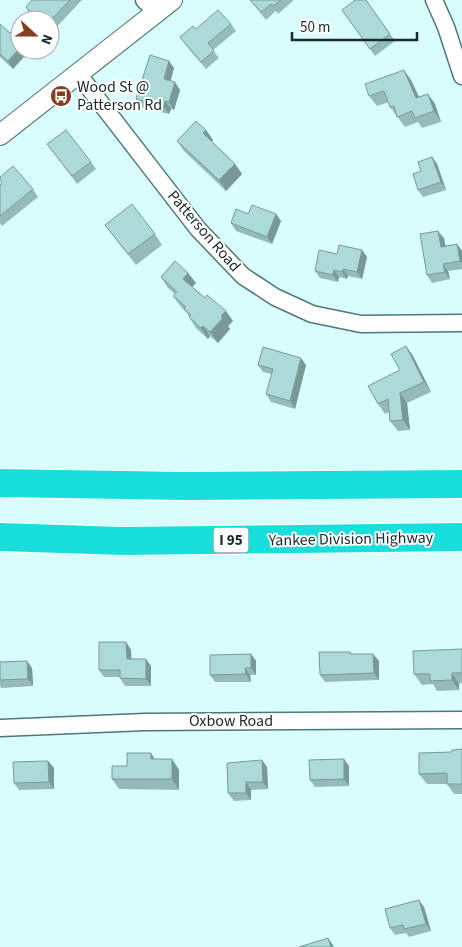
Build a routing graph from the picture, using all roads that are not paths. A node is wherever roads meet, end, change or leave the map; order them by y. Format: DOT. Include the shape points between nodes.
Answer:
graph roads {
  1 [pos="434,0"];
  2 [pos="158,4"];
  3 [pos="79,75"];
  4 [pos="462,76"];
  5 [pos="0,135"];
  6 [pos="462,323"];
  7 [pos="0,483"];
  8 [pos="462,484"];
  9 [pos="0,536"];
  10 [pos="462,537"];
  11 [pos="462,720"];
  12 [pos="0,728"];
  1 -- 4 [label="street"];
  2 -- 3 [label="street"];
  3 -- 5 [label="street"];
  3 -- 6 [label="street, Patterson Road" via="198,229 243,276 312,314 360,324"];
  7 -- 8 [label="highway" via="185,486"];
  9 -- 10 [label="highway, Yankee Division Highway / I 95" via="114,541"];
  11 -- 12 [label="street, Oxbow Road" via="145,722"];
}
